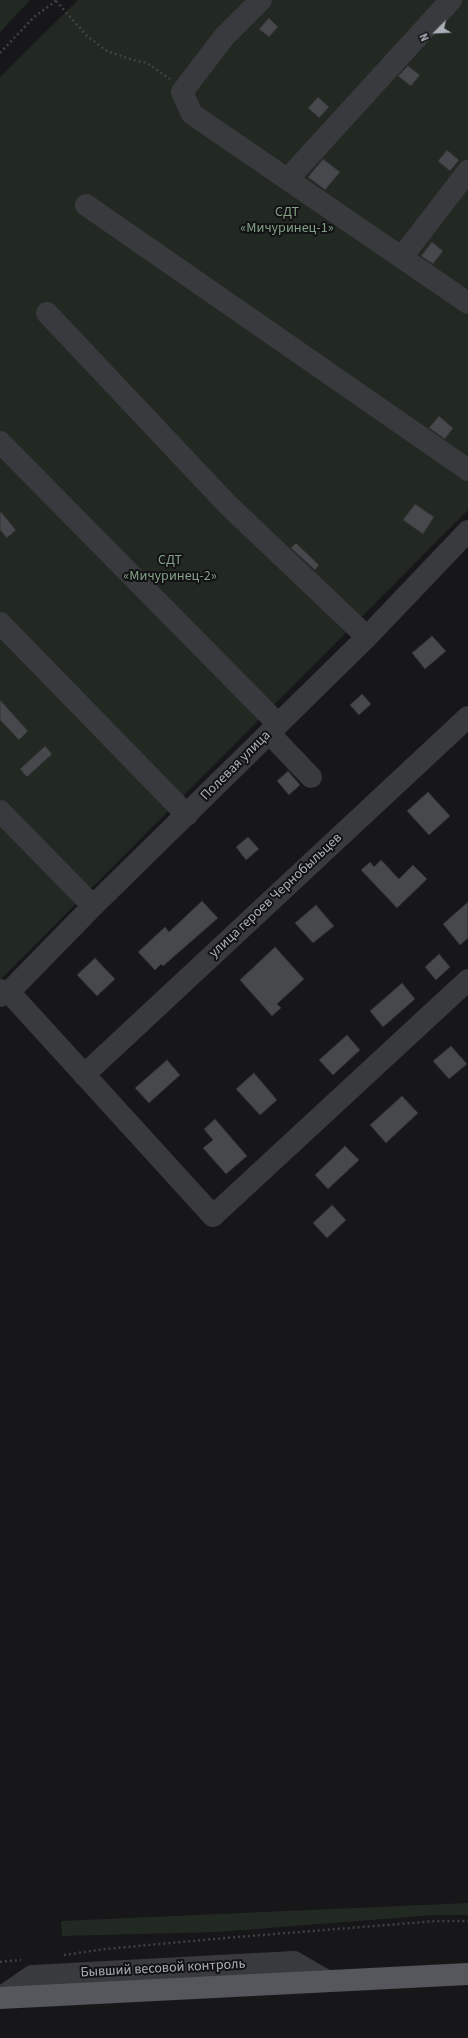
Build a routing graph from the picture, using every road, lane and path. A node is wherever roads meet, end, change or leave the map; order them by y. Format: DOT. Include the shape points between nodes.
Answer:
graph roads {
  1 [pos="261,0"];
  2 [pos="451,0"];
  3 [pos="57,1"];
  4 [pos="0,53"];
  5 [pos="183,89"];
  6 [pos="468,171"];
  7 [pos="290,181"];
  8 [pos="86,205"];
  9 [pos="402,257"];
  10 [pos="468,303"];
  11 [pos="47,313"];
  12 [pos="0,442"];
  13 [pos="468,470"];
  14 [pos="468,532"];
  15 [pos="0,623"];
  16 [pos="367,637"];
  17 [pos="468,717"];
  18 [pos="274,728"];
  19 [pos="311,777"];
  20 [pos="0,810"];
  21 [pos="187,815"];
  22 [pos="93,906"];
  23 [pos="468,980"];
  24 [pos="3,992"];
  25 [pos="84,1075"];
  26 [pos="468,1921"];
  27 [pos="58,1956"];
  28 [pos="27,1960"];
  29 [pos="0,1962"];
  30 [pos="468,1974"];
  31 [pos="0,1998"];
  1 -- 5 [label="street" via="224,36"];
  2 -- 7 [label="street" via="296,170"];
  3 -- 4 [label="path" via="34,17"];
  3 -- 5 [label="path" via="87,36 108,51 147,63"];
  5 -- 7 [label="street" via="192,114"];
  6 -- 9 [label="street"];
  7 -- 9 [label="street"];
  8 -- 13 [label="street"];
  9 -- 10 [label="street"];
  11 -- 16 [label="street" via="228,505"];
  12 -- 18 [label="street"];
  14 -- 16 [label="street, Полевая улица"];
  15 -- 21 [label="street"];
  16 -- 18 [label="street, Полевая улица"];
  17 -- 25 [label="street, улица героев Чернобыльцев"];
  18 -- 19 [label="street"];
  18 -- 21 [label="street, Полевая улица"];
  20 -- 22 [label="street"];
  21 -- 22 [label="street, Полевая улица"];
  22 -- 24 [label="street, Полевая улица"];
  23 -- 25 [label="street" via="213,1216"];
  24 -- 25 [label="street"];
  26 -- 27 [label="path" via="437,1921 225,1938"];
  28 -- 29 [label="path"];
  30 -- 31 [label="main road"];
}
